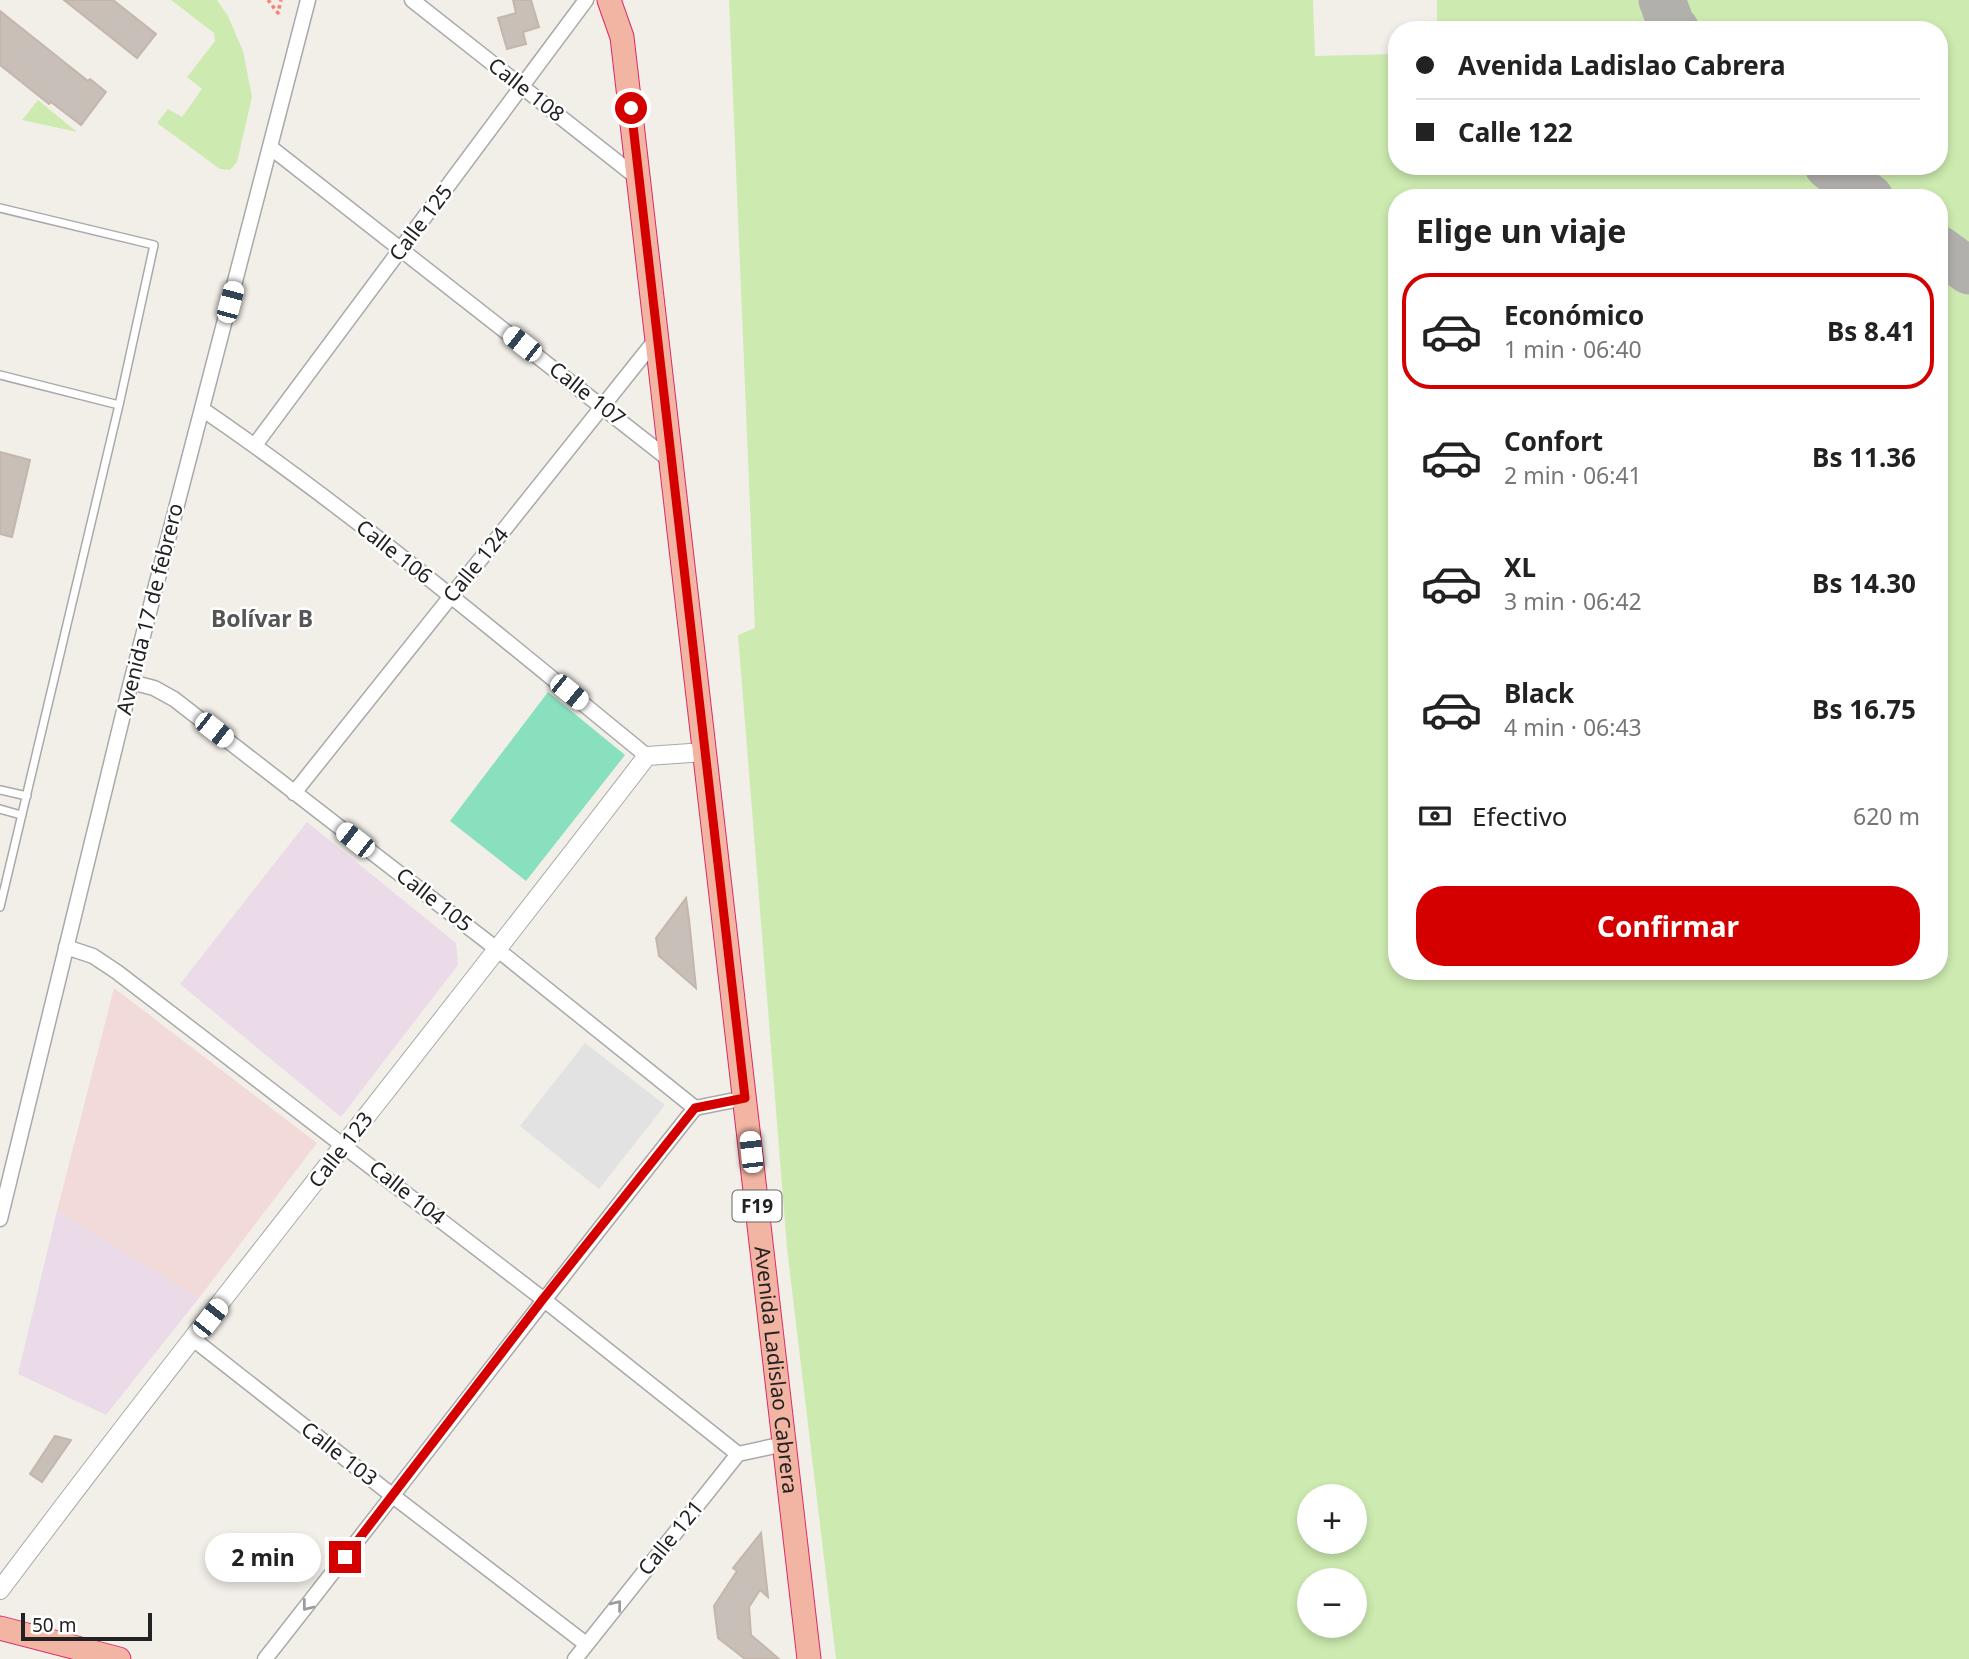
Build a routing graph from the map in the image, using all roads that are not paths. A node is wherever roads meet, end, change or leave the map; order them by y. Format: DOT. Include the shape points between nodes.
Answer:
graph roads {
  1 [pos="308,0"];
  2 [pos="412,0"];
  3 [pos="586,0"];
  4 [pos="609,0"];
  5 [pos="628,0"];
  6 [pos="622,37"];
  7 [pos="523,88"];
  8 [pos="270,147"];
  9 [pos="639,180"];
  10 [pos="0,208"];
  11 [pos="401,250"];
  12 [pos="657,338"];
  13 [pos="0,375"];
  14 [pos="119,405"];
  15 [pos="603,406"];
  16 [pos="202,409"];
  17 [pos="255,445"];
  18 [pos="672,461"];
  19 [pos="451,596"];
  20 [pos="131,682"];
  21 [pos="705,752"];
  22 [pos="647,756"];
  23 [pos="0,790"];
  24 [pos="294,793"];
  25 [pos="27,796"];
  26 [pos="0,809"];
  27 [pos="21,815"];
  28 [pos="0,907"];
  29 [pos="66,947"];
  30 [pos="498,950"];
  31 [pos="745,1098"];
  32 [pos="695,1108"];
  33 [pos="345,1146"];
  34 [pos="0,1219"];
  35 [pos="543,1299"];
  36 [pos="193,1339"];
  37 [pos="784,1444"];
  38 [pos="738,1454"];
  39 [pos="393,1496"];
  40 [pos="0,1590"];
  41 [pos="0,1628"];
  42 [pos="586,1644"];
  43 [pos="119,1659"];
  44 [pos="265,1659"];
  45 [pos="575,1659"];
  46 [pos="809,1659"];
  1 -- 8 [label="street, Avenida 17 de febrero"];
  2 -- 7 [label="street, Calle 108"];
  3 -- 7 [label="street, Calle 125"];
  4 -- 6 [label="highway, Avenida Ladislao Cabrera / F19"];
  5 -- 6 [label="highway, Avenida Ladislao Cabrera / F19"];
  6 -- 9 [label="highway, Avenida Ladislao Cabrera / F19"];
  7 -- 9 [label="street, Calle 108"];
  7 -- 11 [label="street, Calle 125"];
  8 -- 11 [label="street, Calle 107"];
  8 -- 16 [label="street, Avenida 17 de febrero"];
  9 -- 12 [label="highway, Avenida Ladislao Cabrera / F19"];
  10 -- 14 [label="lane" via="154,245"];
  11 -- 15 [label="street, Calle 107"];
  11 -- 17 [label="street, Calle 125"];
  12 -- 15 [label="street, Calle 124"];
  12 -- 18 [label="highway, Avenida Ladislao Cabrera / F19"];
  13 -- 14 [label="lane"];
  14 -- 25 [label="lane"];
  15 -- 18 [label="street, Calle 107"];
  15 -- 19 [label="street, Calle 124"];
  16 -- 17 [label="street, Calle 106"];
  16 -- 20 [label="street, Avenida 17 de febrero"];
  17 -- 19 [label="street, Calle 106"];
  18 -- 21 [label="highway, Avenida Ladislao Cabrera / F19"];
  19 -- 22 [label="street, Calle 106"];
  19 -- 24 [label="street, Calle 124"];
  20 -- 24 [label="street, Calle 105" via="174,699"];
  20 -- 29 [label="street, Avenida 17 de febrero"];
  21 -- 22 [label="street"];
  21 -- 31 [label="highway, Avenida Ladislao Cabrera / F19"];
  22 -- 30 [label="street, Calle 123"];
  23 -- 25 [label="lane"];
  24 -- 30 [label="street, Calle 105"];
  25 -- 27 [label="lane"];
  26 -- 27 [label="lane"];
  27 -- 28 [label="lane"];
  29 -- 33 [label="street, Calle 104" via="93,956 117,972"];
  29 -- 34 [label="street, Avenida 17 de febrero"];
  30 -- 32 [label="street, Calle 105"];
  30 -- 33 [label="street, Calle 123"];
  31 -- 32 [label="street"];
  31 -- 37 [label="highway, Avenida Ladislao Cabrera / F19"];
  32 -- 35 [label="street"];
  33 -- 35 [label="street, Calle 104"];
  33 -- 36 [label="street, Calle 123"];
  35 -- 38 [label="street, Calle 104"];
  35 -- 39 [label="street"];
  36 -- 39 [label="street, Calle 103"];
  36 -- 40 [label="street, Calle 123"];
  37 -- 38 [label="street"];
  37 -- 46 [label="highway, Avenida Ladislao Cabrera / F19"];
  42 -- 38 [label="street, Calle 121, one-way"];
  39 -- 42 [label="street, Calle 103"];
  39 -- 44 [label="street, one-way"];
  41 -- 43 [label="highway"];
  42 -- 45 [label="street, Calle 121"];
}
